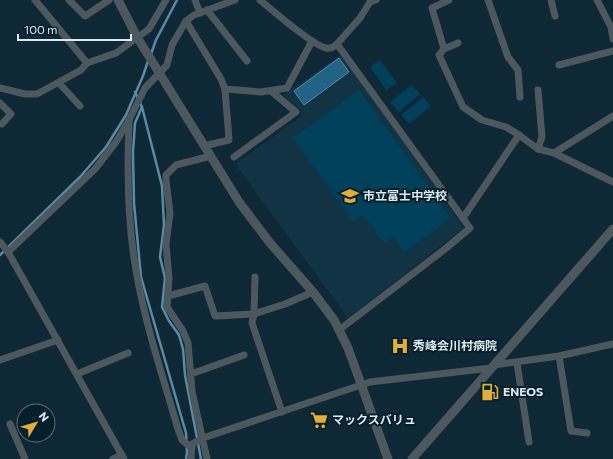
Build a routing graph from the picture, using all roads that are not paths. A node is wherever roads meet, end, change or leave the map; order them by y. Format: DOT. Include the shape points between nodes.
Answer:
graph roads {
  1 [pos="36,0"];
  2 [pos="69,0"];
  3 [pos="108,0"];
  4 [pos="118,0"];
  5 [pos="166,0"];
  6 [pos="195,0"];
  7 [pos="235,0"];
  8 [pos="260,0"];
  9 [pos="376,0"];
  10 [pos="430,0"];
  11 [pos="449,0"];
  12 [pos="488,0"];
  13 [pos="551,0"];
  14 [pos="598,0"];
  15 [pos="432,8"];
  16 [pos="203,12"];
  17 [pos="555,16"];
  18 [pos="186,21"];
  19 [pos="137,37"];
  20 [pos="613,39"];
  21 [pos="312,41"];
  22 [pos="458,43"];
  23 [pos="337,44"];
  24 [pos="444,49"];
  25 [pos="613,51"];
  26 [pos="247,61"];
  27 [pos="87,63"];
  28 [pos="559,65"];
  29 [pos="159,74"];
  30 [pos="59,83"];
  31 [pos="0,88"];
  32 [pos="225,89"];
  33 [pos="538,90"];
  34 [pos="271,91"];
  35 [pos="520,97"];
  36 [pos="0,103"];
  37 [pos="80,106"];
  38 [pos="613,116"];
  39 [pos="129,120"];
  40 [pos="2,124"];
  41 [pos="519,135"];
  42 [pos="204,146"];
  43 [pos="538,149"];
  44 [pos="554,152"];
  45 [pos="210,156"];
  46 [pos="234,157"];
  47 [pos="613,182"];
  48 [pos="464,218"];
  49 [pos="613,229"];
  50 [pos="0,242"];
  51 [pos="8,252"];
  52 [pos="255,278"];
  53 [pos="313,292"];
  54 [pos="168,296"];
  55 [pos="254,314"];
  56 [pos="340,330"];
  57 [pos="58,340"];
  58 [pos="613,344"];
  59 [pos="128,354"];
  60 [pos="244,355"];
  61 [pos="559,356"];
  62 [pos="0,360"];
  63 [pos="517,363"];
  64 [pos="492,367"];
  65 [pos="77,374"];
  66 [pos="191,374"];
  67 [pos="362,384"];
  68 [pos="282,412"];
  69 [pos="10,424"];
  70 [pos="587,433"];
  71 [pos="203,438"];
  72 [pos="529,442"];
  73 [pos="192,448"];
  74 [pos="123,457"];
  75 [pos="25,459"];
  76 [pos="112,459"];
  77 [pos="191,459"];
  78 [pos="207,459"];
  79 [pos="388,459"];
  80 [pos="412,459"];
  1 -- 27 [label="street"];
  2 -- 3 [label="street" via="85,16"];
  4 -- 19 [label="street"];
  5 -- 19 [label="street" via="149,29"];
  6 -- 16 [label="street"];
  7 -- 16 [label="street"];
  8 -- 21 [label="street"];
  9 -- 23 [label="street" via="370,2 360,18"];
  10 -- 15 [label="street"];
  11 -- 15 [label="street"];
  12 -- 35 [label="street" via="508,57 518,70"];
  13 -- 17 [label="street"];
  14 -- 20 [label="street" via="611,27"];
  15 -- 24 [label="street"];
  16 -- 18 [label="street"];
  16 -- 26 [label="street"];
  18 -- 29 [label="street" via="172,45 167,65"];
  18 -- 32 [label="street"];
  19 -- 27 [label="street" via="116,54"];
  19 -- 29 [label="street"];
  21 -- 23 [label="street" via="327,48 333,48"];
  21 -- 34 [label="street" via="287,88"];
  22 -- 24 [label="street"];
  23 -- 48 [label="street"];
  24 -- 41 [label="street" via="439,55 462,107 482,120 506,127"];
  25 -- 28 [label="street"];
  27 -- 30 [label="street" via="81,70"];
  29 -- 39 [label="street" via="145,88"];
  29 -- 42 [label="street"];
  30 -- 31 [label="street" via="37,94"];
  30 -- 37 [label="street"];
  32 -- 34 [label="street"];
  32 -- 42 [label="street" via="229,140"];
  33 -- 43 [label="street" via="542,137"];
  34 -- 46 [label="street" via="296,112"];
  36 -- 40 [label="street" via="11,114"];
  38 -- 44 [label="street"];
  39 -- 51 [label="street" via="95,169"];
  39 -- 73 [label="street" via="129,214 136,270 178,429 182,440"];
  41 -- 43 [label="street"];
  41 -- 48 [label="street"];
  42 -- 45 [label="street"];
  43 -- 44 [label="street"];
  44 -- 47 [label="street"];
  45 -- 53 [label="street" via="259,230"];
  45 -- 54 [label="street" via="176,165 166,175 170,213 166,244"];
  48 -- 56 [label="street" via="470,228"];
  49 -- 64 [label="street"];
  50 -- 51 [label="street"];
  51 -- 57 [label="street"];
  52 -- 55 [label="street"];
  53 -- 55 [label="street"];
  53 -- 56 [label="street"];
  54 -- 55 [label="street" via="205,286 215,316"];
  54 -- 66 [label="street" via="167,307 188,343"];
  55 -- 68 [label="street" via="252,323"];
  56 -- 67 [label="street"];
  57 -- 62 [label="street"];
  57 -- 65 [label="street"];
  58 -- 61 [label="street"];
  59 -- 65 [label="street"];
  60 -- 66 [label="street"];
  61 -- 63 [label="street"];
  61 -- 70 [label="street" via="571,431"];
  63 -- 64 [label="street"];
  63 -- 72 [label="street"];
  64 -- 67 [label="street"];
  64 -- 80 [label="street"];
  65 -- 74 [label="street"];
  66 -- 71 [label="street" via="192,392"];
  67 -- 68 [label="street"];
  67 -- 79 [label="street"];
  68 -- 71 [label="street"];
  69 -- 75 [label="street"];
  71 -- 73 [label="street" via="192,444"];
  71 -- 78 [label="street"];
  73 -- 77 [label="street"];
  74 -- 76 [label="street"];
}
